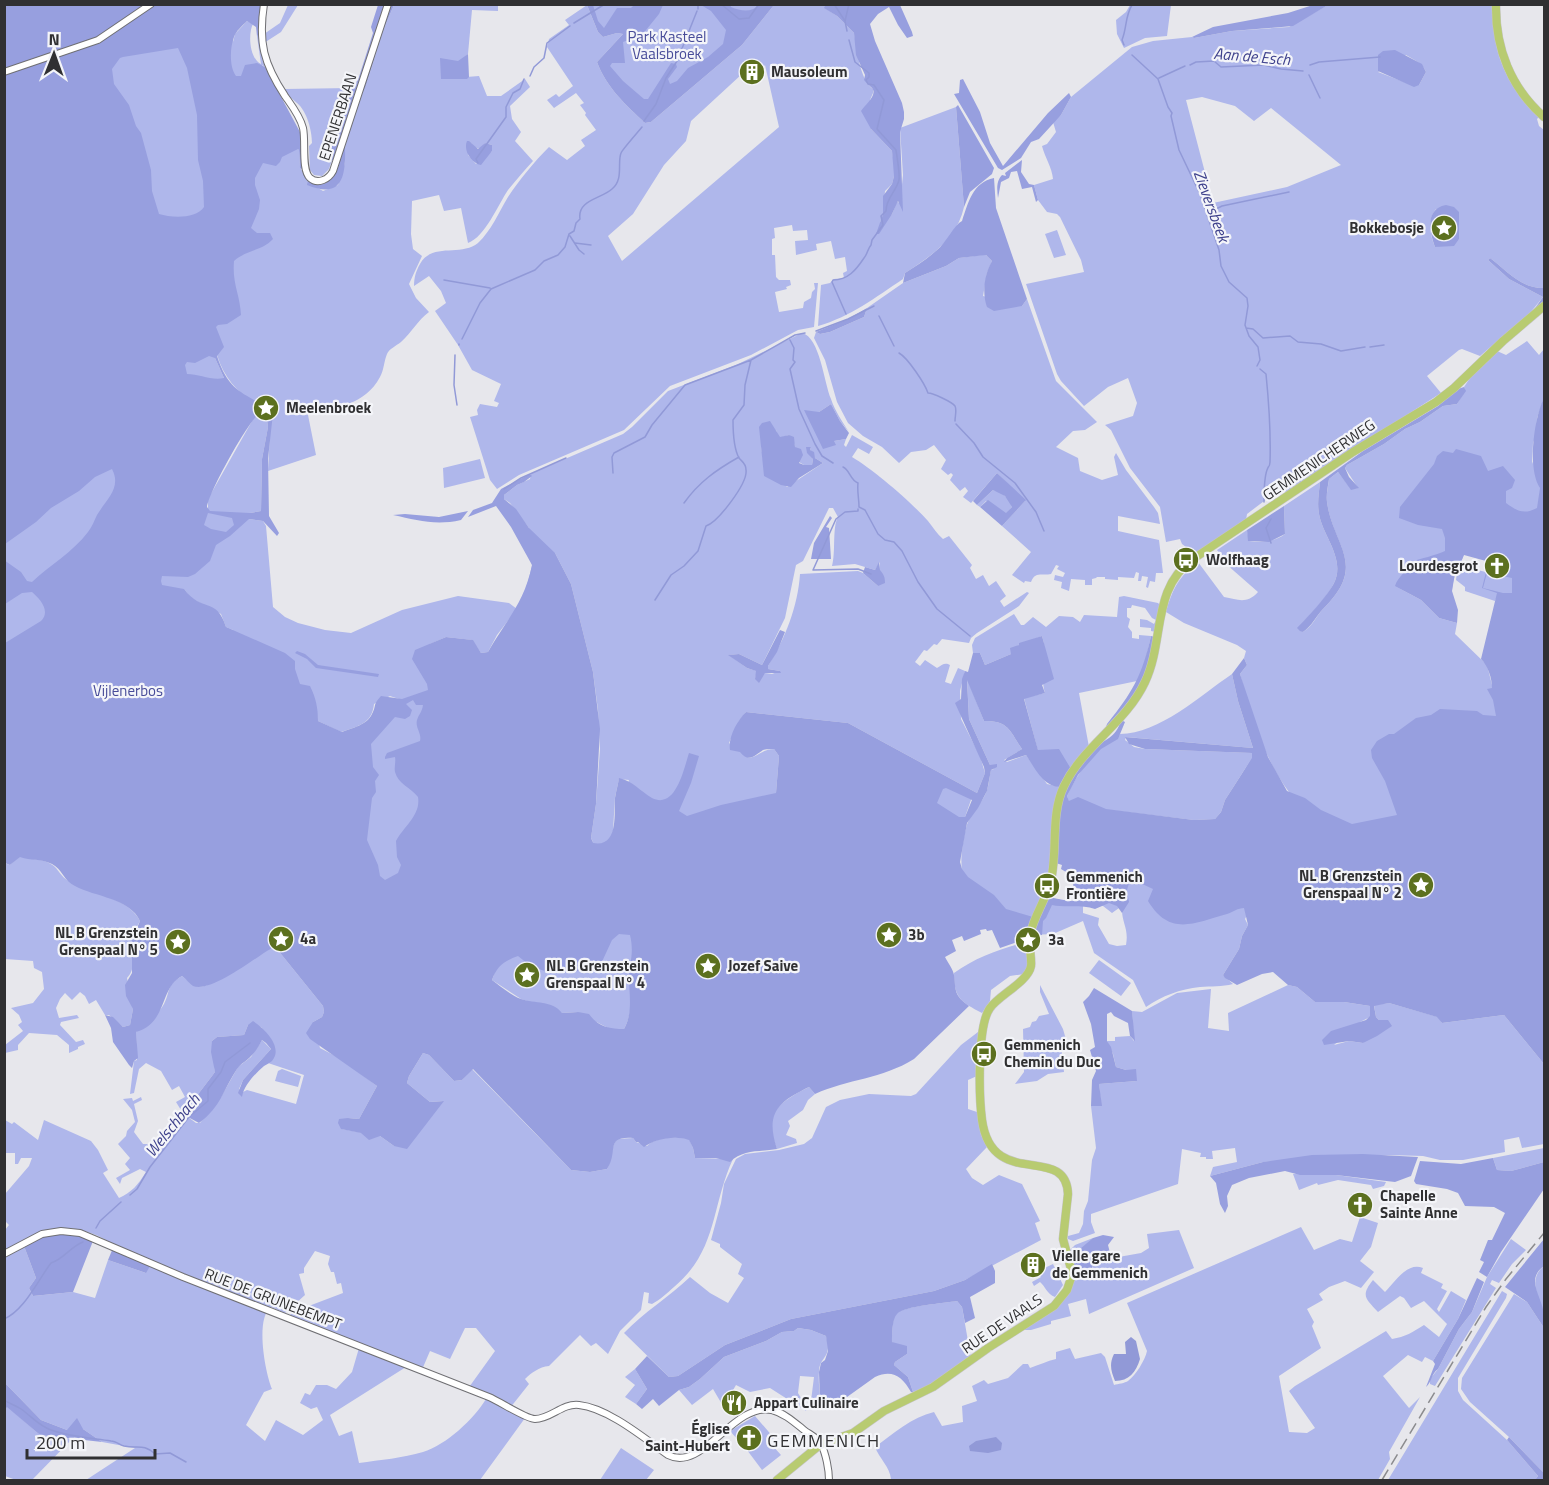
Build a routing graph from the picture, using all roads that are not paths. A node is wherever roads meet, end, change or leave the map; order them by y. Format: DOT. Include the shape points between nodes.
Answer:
graph roads {
  1 [pos="151,4"];
  2 [pos="264,4"];
  3 [pos="388,4"];
  4 [pos="1497,4"];
  5 [pos="4,72"];
  6 [pos="1545,117"];
  7 [pos="1545,306"];
  8 [pos="1030,932"];
  9 [pos="4,1254"];
  10 [pos="821,1444"];
  11 [pos="777,1480"];
  12 [pos="829,1480"];
  1 -- 5 [label="street" via="98,40"];
  2 -- 3 [label="street, EPENERBAAN" via="261,33 265,59 302,122 306,171 317,181 326,179 333,171"];
  4 -- 6 [label="main road" via="1499,42 1509,71 1526,98"];
  7 -- 8 [label="main road, GEMMENICHERWEG" via="1436,402 1181,568 1165,596 1150,672 1132,704 1080,761 1064,786 1056,819 1052,877"];
  8 -- 10 [label="main road, RUE DE VAALS" via="1029,971 986,1015 980,1074 981,1114 987,1140 998,1155 1009,1161 1050,1168 1062,1177 1068,1191 1063,1239 1071,1269 1070,1284 1054,1306 933,1387 878,1414 853,1433"];
  9 -- 10 [label="street, RUE DE GRUNEBEMPT" via="42,1234 80,1233 489,1397 531,1419 568,1406 588,1407 609,1416 668,1455 682,1459 696,1454 747,1416 765,1410 783,1414"];
  10 -- 11 [label="main road"];
  10 -- 12 [label="street"];
}
